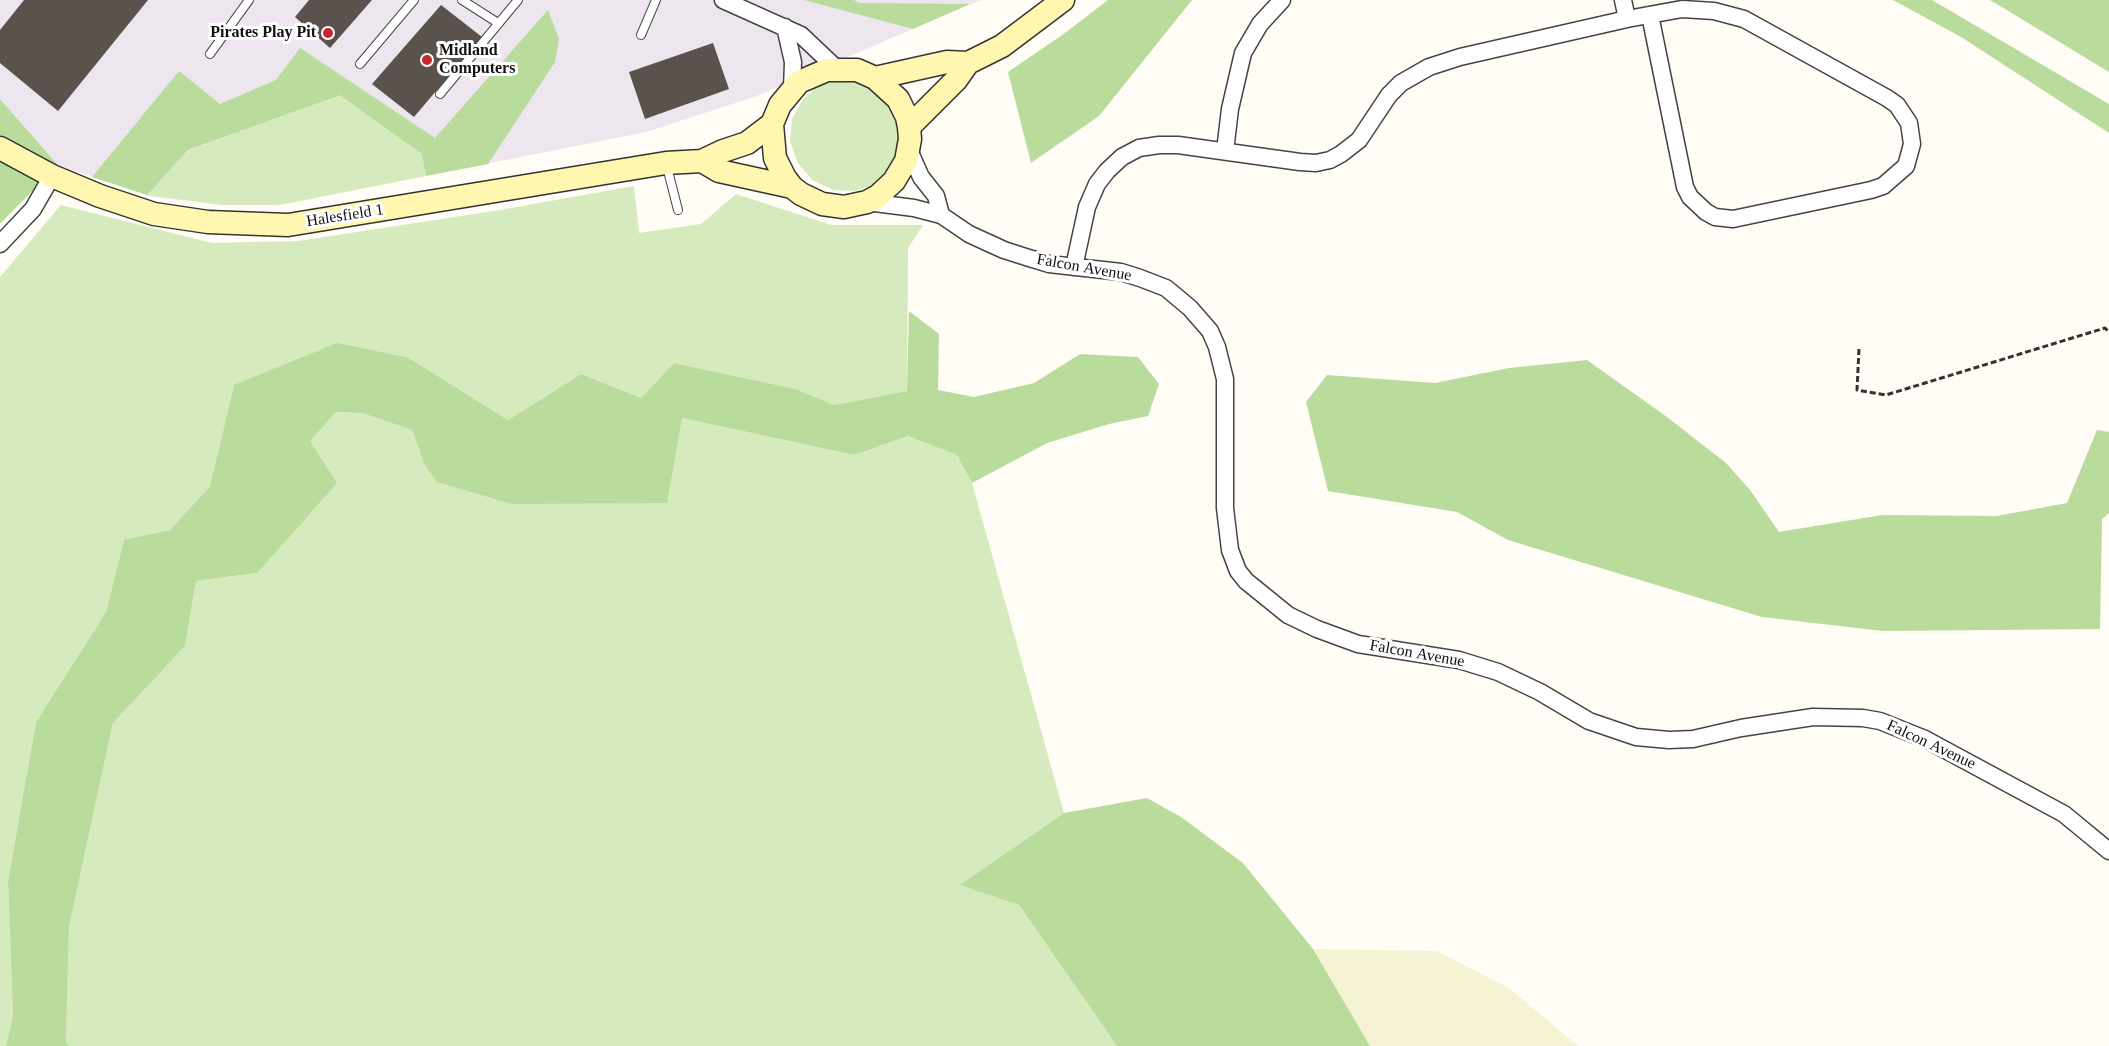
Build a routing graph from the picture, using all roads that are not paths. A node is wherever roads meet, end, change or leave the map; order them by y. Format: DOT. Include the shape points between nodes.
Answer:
graph roads {
  1 [pos="249,0"];
  2 [pos="414,0"];
  3 [pos="462,0"];
  4 [pos="518,0"];
  5 [pos="656,0"];
  6 [pos="723,0"];
  7 [pos="1063,0"];
  8 [pos="1282,0"];
  9 [pos="1623,0"];
  10 [pos="1650,15"];
  11 [pos="1627,19"];
  12 [pos="498,24"];
  13 [pos="785,27"];
  14 [pos="641,35"];
  15 [pos="210,54"];
  16 [pos="968,63"];
  17 [pos="360,64"];
  18 [pos="837,69"];
  19 [pos="876,78"];
  20 [pos="792,89"];
  21 [pos="440,94"];
  22 [pos="772,124"];
  23 [pos="909,127"];
  24 [pos="0,148"];
  25 [pos="909,150"];
  26 [pos="1225,150"];
  27 [pos="702,161"];
  28 [pos="666,163"];
  29 [pos="52,176"];
  30 [pos="792,187"];
  31 [pos="867,202"];
  32 [pos="678,210"];
  33 [pos="941,216"];
  34 [pos="0,244"];
  35 [pos="1074,267"];
  36 [pos="2109,850"];
  1 -- 15 [label="lane"];
  2 -- 17 [label="lane"];
  3 -- 12 [label="lane"];
  4 -- 12 [label="lane"];
  5 -- 14 [label="lane"];
  6 -- 13 [label="street"];
  7 -- 16 [label="street, Halesfield 1" via="1002,46"];
  8 -- 26 [label="street" via="1260,24 1243,53"];
  9 -- 11 [label="street"];
  10 -- 10 [label="street" via="1691,8 1744,19 1887,98 1909,123 1912,144 1906,166 1883,186 1871,190 1733,219 1706,212 1689,197 1685,187"];
  10 -- 11 [label="street"];
  11 -- 26 [label="street" via="1429,67 1389,94 1359,140 1330,160 1300,162"];
  12 -- 21 [label="lane"];
  13 -- 18 [label="street" via="801,35"];
  13 -- 20 [label="street" via="793,62"];
  16 -- 19 [label="street, Halesfield 1" via="947,62"];
  16 -- 23 [label="street, Halesfield 1"];
  18 -- 19 [label="street, Halesfield 1" via="857,70"];
  18 -- 20 [label="street, Halesfield 1" via="817,73"];
  19 -- 23 [label="street, Halesfield 1" via="898,99"];
  20 -- 22 [label="street, Halesfield 1"];
  22 -- 27 [label="street, Halesfield 1" via="747,143"];
  22 -- 30 [label="street, Halesfield 1" via="775,158"];
  23 -- 25 [label="street, Halesfield 1"];
  24 -- 29 [label="street, Halesfield 1"];
  25 -- 31 [label="street, Halesfield 1" via="894,181"];
  25 -- 33 [label="street" via="921,177 936,196"];
  26 -- 35 [label="street" via="1159,145 1139,148 1122,157 1097,184 1087,207"];
  27 -- 28 [label="street, Halesfield 1"];
  27 -- 30 [label="street, Halesfield 1" via="719,171"];
  28 -- 29 [label="street, Halesfield 1" via="288,225 208,222 154,214"];
  28 -- 32 [label="lane"];
  29 -- 34 [label="street" via="33,209"];
  30 -- 31 [label="street, Halesfield 1" via="822,204 844,207"];
  31 -- 33 [label="street, Falcon Avenue"];
  33 -- 35 [label="street, Falcon Avenue" via="1004,250"];
  35 -- 36 [label="street, Falcon Avenue" via="1121,272 1167,288 1209,331 1225,379 1225,508 1230,550 1246,581 1288,615 1359,644 1459,660 1498,672 1589,722 1636,737 1693,739 1813,717 1880,721 1925,739 2064,814"];
}
